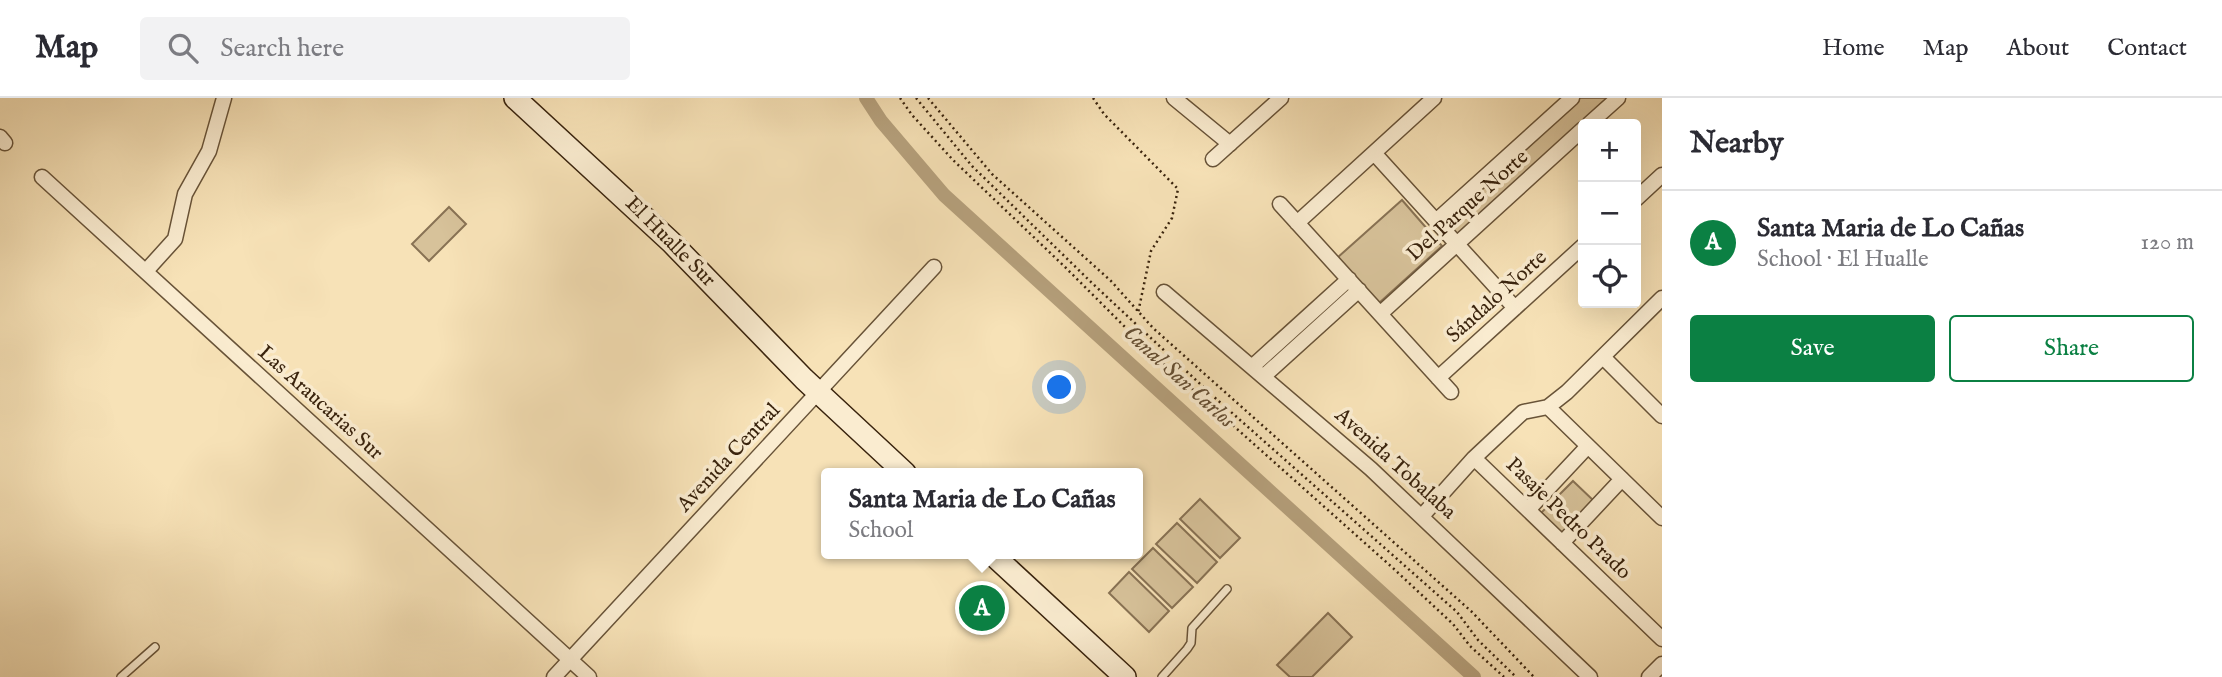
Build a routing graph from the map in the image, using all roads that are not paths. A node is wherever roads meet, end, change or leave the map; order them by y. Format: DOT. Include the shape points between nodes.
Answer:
graph roads {
  1 [pos="223,98"];
  2 [pos="515,98"];
  3 [pos="1174,98"];
  4 [pos="1281,98"];
  5 [pos="1434,98"];
  6 [pos="1572,98"];
  7 [pos="1618,98"];
  8 [pos="1595,119"];
  9 [pos="1578,134"];
  10 [pos="1230,144"];
  11 [pos="1374,153"];
  12 [pos="1213,159"];
  13 [pos="1662,175"];
  14 [pos="42,177"];
  15 [pos="1641,194"];
  16 [pos="1280,204"];
  17 [pos="1436,221"];
  18 [pos="1297,223"];
  19 [pos="1457,244"];
  20 [pos="1578,251"];
  21 [pos="934,267"];
  22 [pos="146,271"];
  23 [pos="1354,285"];
  24 [pos="1164,292"];
  25 [pos="1660,304"];
  26 [pos="1515,308"];
  27 [pos="1380,314"];
  28 [pos="1604,357"];
  29 [pos="1259,371"];
  30 [pos="1438,378"];
  31 [pos="1451,392"];
  32 [pos="818,393"];
  33 [pos="1548,407"];
  34 [pos="1662,416"];
  35 [pos="1588,446"];
  36 [pos="1474,458"];
  37 [pos="900,468"];
  38 [pos="1622,479"];
  39 [pos="1528,510"];
  40 [pos="1422,516"];
  41 [pos="1662,518"];
  42 [pos="1562,543"];
  43 [pos="997,559"];
  44 [pos="1227,589"];
  45 [pos="1662,639"];
  46 [pos="155,647"];
  47 [pos="570,660"];
  48 [pos="1662,664"];
  49 [pos="121,677"];
  50 [pos="554,677"];
  51 [pos="589,677"];
  52 [pos="1125,677"];
  53 [pos="1162,677"];
  54 [pos="1590,677"];
  55 [pos="1650,677"];
  1 -- 22 [label="street" via="209,151 185,194 175,239"];
  2 -- 32 [label="street, El Hualle Sur" via="671,242"];
  3 -- 10 [label="street"];
  4 -- 10 [label="street"];
  5 -- 11 [label="street"];
  6 -- 17 [label="street"];
  7 -- 8 [label="street"];
  9 -- 19 [label="street, Del Parque Norte"];
  10 -- 12 [label="street"];
  11 -- 17 [label="street"];
  11 -- 18 [label="street"];
  13 -- 15 [label="street"];
  14 -- 22 [label="street, Las Araucarias Sur"];
  16 -- 18 [label="street"];
  17 -- 19 [label="street"];
  18 -- 23 [label="street"];
  19 -- 26 [label="street"];
  19 -- 27 [label="street, Del Parque Norte"];
  20 -- 26 [label="street, Sándalo Norte"];
  21 -- 32 [label="street, Avenida Central"];
  22 -- 47 [label="street, Las Araucarias Sur"];
  23 -- 27 [label="street"];
  23 -- 29 [label="street"];
  24 -- 29 [label="street, Avenida Tobalaba"];
  25 -- 28 [label="street"];
  26 -- 30 [label="street, Sándalo Norte"];
  27 -- 30 [label="street"];
  28 -- 33 [label="street"];
  28 -- 34 [label="street"];
  29 -- 40 [label="street, Avenida Tobalaba"];
  30 -- 31 [label="street"];
  32 -- 37 [label="street, El Hualle Sur"];
  32 -- 47 [label="street, Avenida Central"];
  33 -- 35 [label="street"];
  33 -- 36 [label="street" via="1523,412"];
  35 -- 38 [label="street"];
  35 -- 39 [label="street"];
  36 -- 39 [label="street, Pasaje Pedro Prado"];
  36 -- 40 [label="street"];
  38 -- 41 [label="street"];
  38 -- 42 [label="street"];
  39 -- 42 [label="street, Pasaje Pedro Prado"];
  40 -- 54 [label="street, Avenida Tobalaba"];
  42 -- 45 [label="street, Pasaje Pedro Prado"];
  43 -- 52 [label="street"];
  44 -- 53 [label="lane" via="1192,628 1187,649"];
  46 -- 49 [label="lane"];
  47 -- 50 [label="street, Avenida Central"];
  47 -- 51 [label="street, Las Araucarias Sur"];
  48 -- 55 [label="street"];
}
